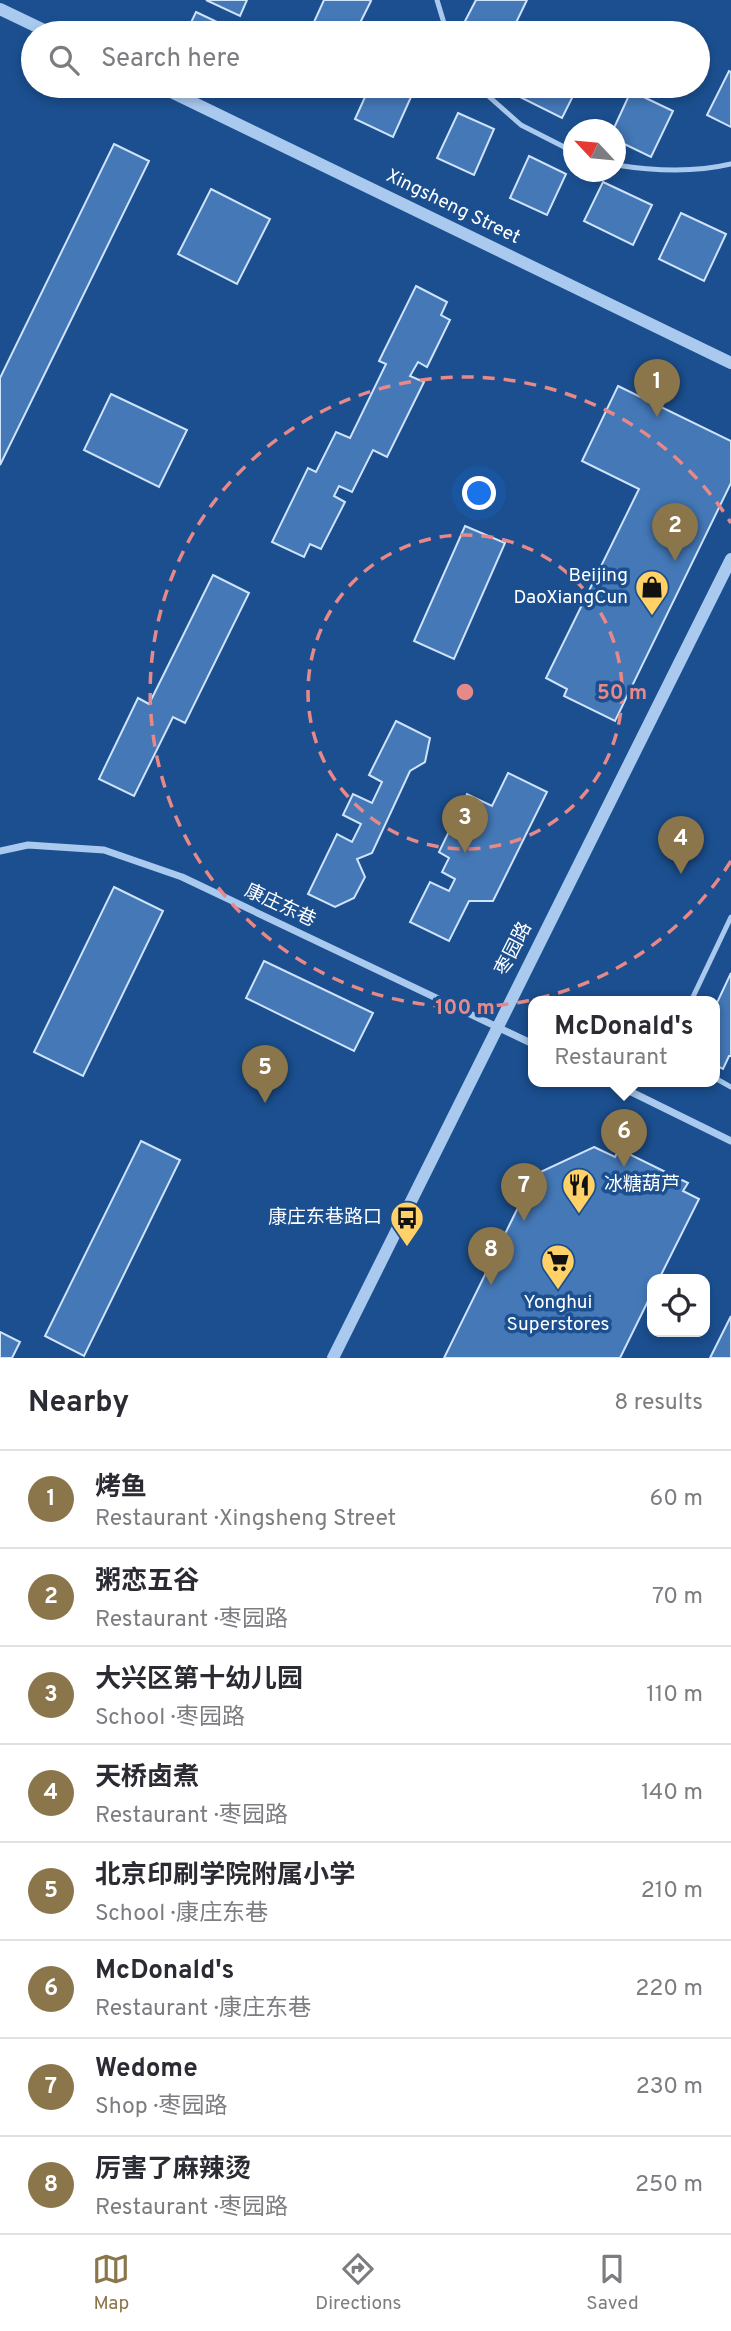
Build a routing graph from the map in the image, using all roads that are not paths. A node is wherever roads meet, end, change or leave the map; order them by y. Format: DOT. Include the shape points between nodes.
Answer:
graph roads {
  1 [pos="437,0"];
  2 [pos="0,9"];
  3 [pos="25,21"];
  4 [pos="443,21"];
  5 [pos="184,98"];
  6 [pos="491,98"];
  7 [pos="563,147"];
  8 [pos="731,164"];
  9 [pos="626,167"];
  10 [pos="731,363"];
  11 [pos="731,559"];
  12 [pos="0,851"];
  13 [pos="731,917"];
  14 [pos="693,996"];
  15 [pos="496,1027"];
  16 [pos="528,1042"];
  17 [pos="621,1087"];
  18 [pos="731,1141"];
  19 [pos="333,1358"];
  1 -- 4 [label="lane"];
  2 -- 3 [label="street"];
  5 -- 10 [label="street, Xingsheng Street"];
  6 -- 7 [label="lane" via="521,125"];
  8 -- 9 [label="lane" via="672,170"];
  11 -- 15 [label="street, 枣园路"];
  12 -- 15 [label="street, 康庄东巷" via="28,845 104,850 182,877"];
  13 -- 14 [label="lane"];
  15 -- 16 [label="street, 康庄东巷"];
  15 -- 19 [label="street, 枣园路"];
  17 -- 18 [label="street"];
}
